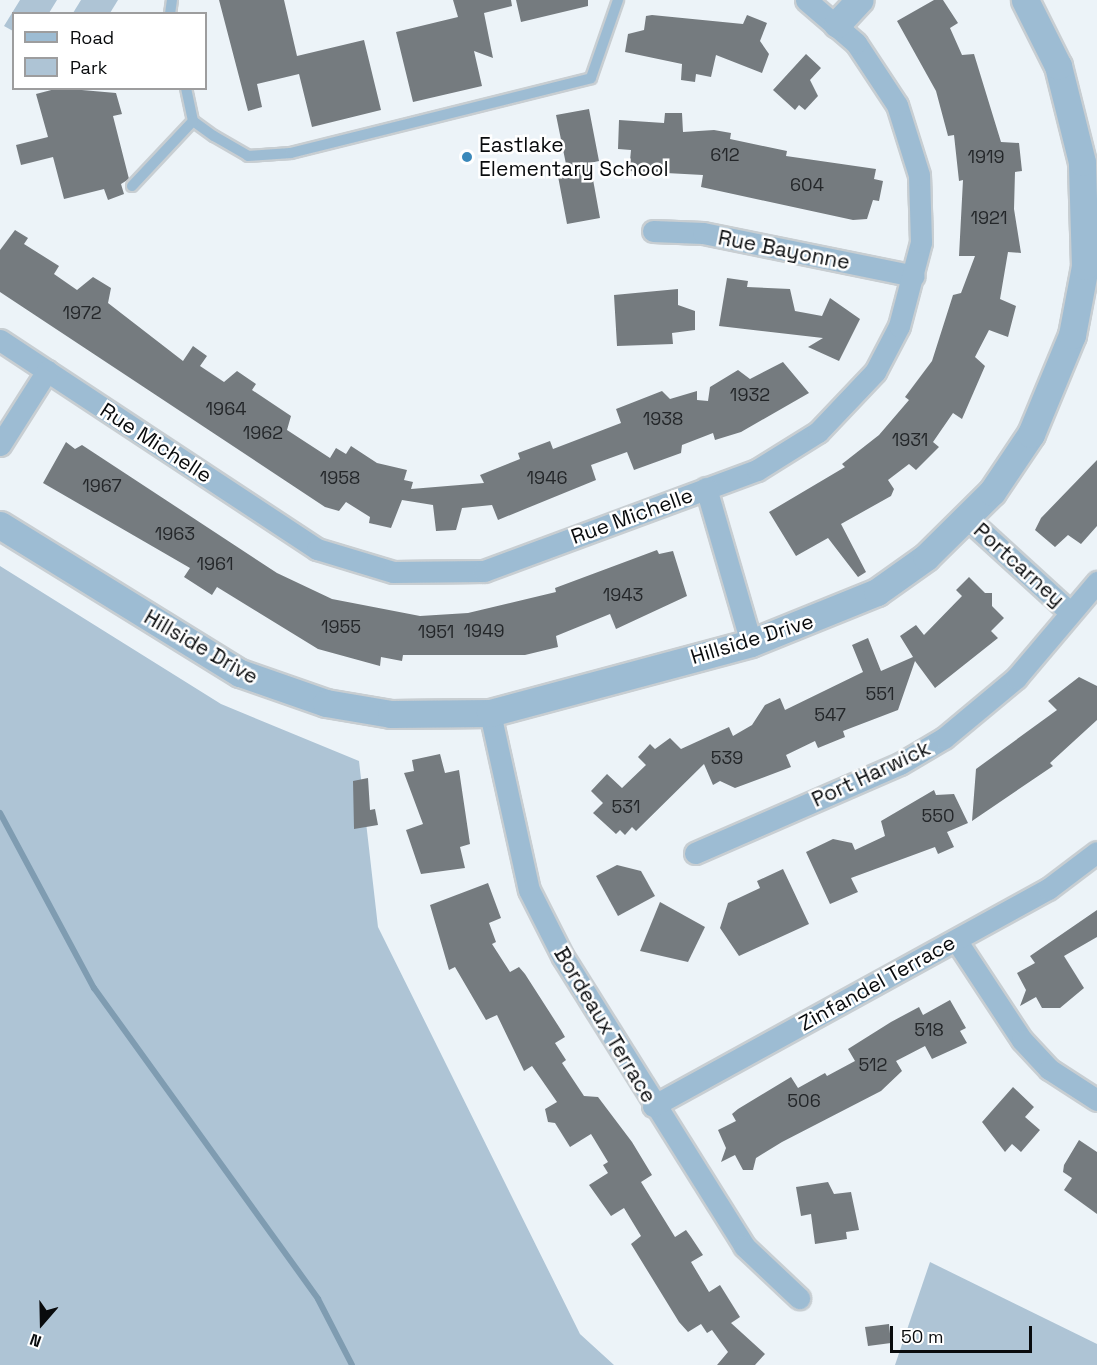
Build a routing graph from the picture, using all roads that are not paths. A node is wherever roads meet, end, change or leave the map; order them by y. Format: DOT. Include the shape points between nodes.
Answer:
graph roads {
  1 [pos="618,0"];
  2 [pos="806,0"];
  3 [pos="859,0"];
  4 [pos="1026,0"];
  5 [pos="837,24"];
  6 [pos="186,90"];
  7 [pos="193,121"];
  8 [pos="132,186"];
  9 [pos="1091,194"];
  10 [pos="653,231"];
  11 [pos="914,276"];
  12 [pos="0,340"];
  13 [pos="47,372"];
  14 [pos="0,445"];
  15 [pos="706,488"];
  16 [pos="968,519"];
  17 [pos="0,525"];
  18 [pos="1097,582"];
  19 [pos="1070,612"];
  20 [pos="751,643"];
  21 [pos="490,713"];
  22 [pos="1097,852"];
  23 [pos="695,853"];
  24 [pos="956,940"];
  25 [pos="1097,1100"];
  26 [pos="653,1106"];
  27 [pos="799,1298"];
  1 -- 7 [label="lane" via="591,78 291,153 248,156"];
  2 -- 5 [label="street, Rue Michelle"];
  3 -- 5 [label="street"];
  4 -- 9 [label="street, Hillside Drive" via="1069,98"];
  5 -- 11 [label="street, Rue Michelle" via="875,68 910,136 923,216"];
  6 -- 7 [label="lane"];
  7 -- 8 [label="lane"];
  9 -- 16 [label="street, Hillside Drive" via="1084,266 1061,369 1013,464"];
  10 -- 11 [label="street, Rue Bayonne" via="702,233"];
  11 -- 15 [label="street, Rue Michelle" via="888,350 839,414 757,470"];
  12 -- 13 [label="street, Rue Michelle"];
  13 -- 14 [label="street"];
  13 -- 15 [label="street, Rue Michelle" via="317,549 393,572 484,571"];
  15 -- 20 [label="street"];
  16 -- 19 [label="street, Portcarney"];
  16 -- 20 [label="street, Hillside Drive" via="877,592"];
  17 -- 21 [label="street, Hillside Drive" via="214,660 266,685 380,713"];
  18 -- 19 [label="street, Port Harwick"];
  19 -- 23 [label="street, Port Harwick" via="1016,678 944,738 900,764"];
  20 -- 21 [label="street, Hillside Drive"];
  21 -- 26 [label="street, Bordeaux Terrace" via="529,890"];
  22 -- 24 [label="street, Zinfandel Terrace" via="1048,889"];
  24 -- 25 [label="street" via="1022,1040 1049,1069"];
  24 -- 26 [label="street, Zinfandel Terrace"];
  26 -- 27 [label="street, Bordeaux Terrace" via="744,1246"];
}
